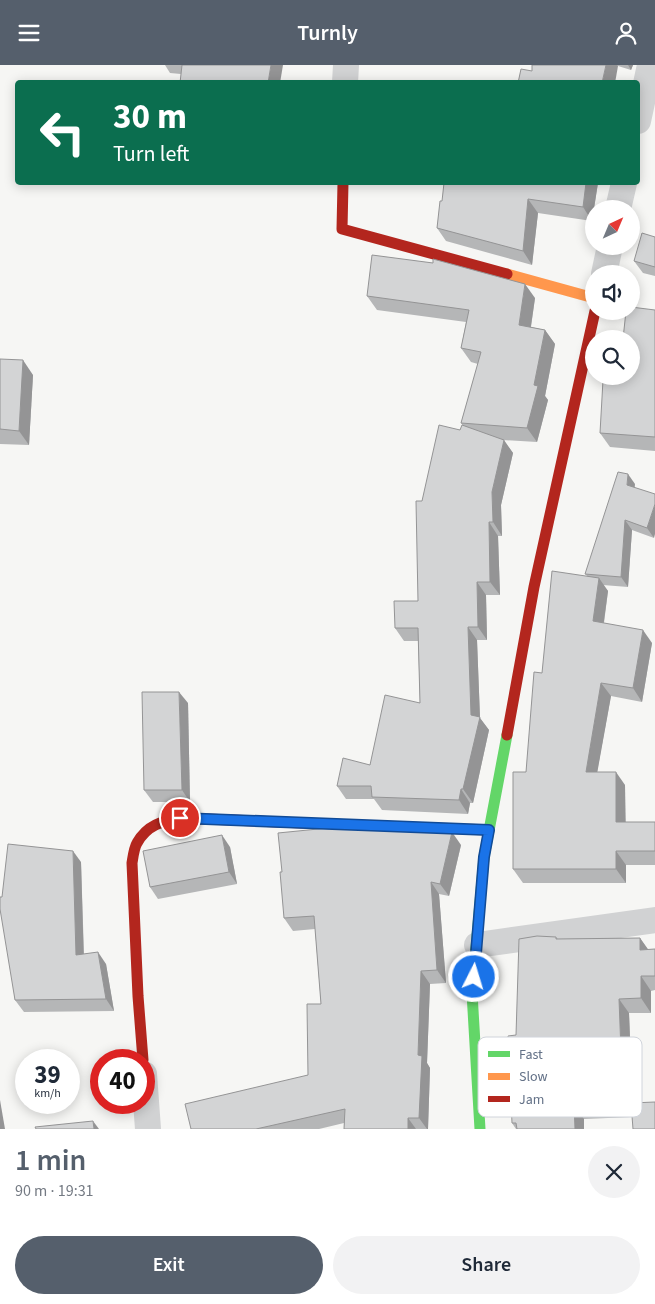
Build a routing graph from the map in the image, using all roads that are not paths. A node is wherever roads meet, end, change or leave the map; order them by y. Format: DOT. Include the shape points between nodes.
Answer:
graph roads {
  1 [pos="346,65"];
  2 [pos="650,65"];
  3 [pos="346,80"];
  4 [pos="640,112"];
  5 [pos="343,185"];
  6 [pos="624,185"];
  7 [pos="620,200"];
  8 [pos="585,295"];
  9 [pos="593,320"];
  10 [pos="489,830"];
  11 [pos="655,920"];
  12 [pos="477,945"];
  13 [pos="142,1049"];
  14 [pos="478,1095"];
  15 [pos="147,1114"];
  16 [pos="148,1129"];
  1 -- 3 [label="street"];
  2 -- 4 [label="street"];
  5 -- 8 [label="street" via="342,229"];
  6 -- 7 [label="street"];
  9 -- 10 [label="street" via="534,587"];
  10 -- 12 [label="street"];
  10 -- 13 [label="street" via="180,818 150,827 136,844 132,863"];
  11 -- 12 [label="street"];
  12 -- 14 [label="street" via="472,993"];
  15 -- 16 [label="street"];
}
